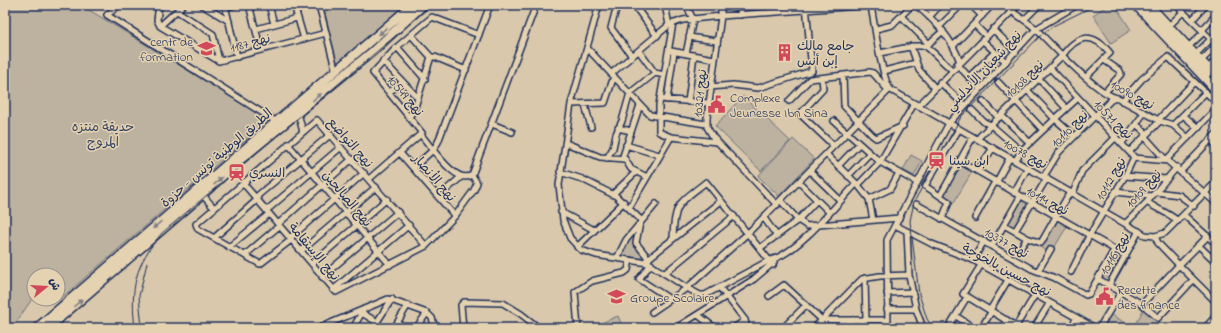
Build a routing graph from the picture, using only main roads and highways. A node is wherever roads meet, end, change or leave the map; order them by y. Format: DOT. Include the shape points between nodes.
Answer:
graph roads {
  1 [pos="412,5"];
  2 [pos="423,5"];
  3 [pos="1136,5"];
  4 [pos="1144,5"];
  5 [pos="337,76"];
  6 [pos="1216,82"];
  7 [pos="1216,90"];
  8 [pos="278,124"];
  9 [pos="200,192"];
  10 [pos="37,328"];
  11 [pos="48,328"];
  1 -- 5 [label="highway, الطريق الوطنية تونس - حزوة, one-way"];
  2 -- 5 [label="highway, الطريق الوطنية تونس - حزوة"];
  3 -- 7 [label="highway"];
  4 -- 6 [label="highway"];
  5 -- 8 [label="highway, الطريق الوطنية تونس - حزوة"];
  8 -- 5 [label="highway, الطريق الوطنية تونس - حزوة, one-way" via="298,113"];
  8 -- 9 [label="highway, الطريق الوطنية تونس - حزوة"];
  9 -- 10 [label="highway, الطريق الوطنية تونس - حزوة, one-way"];
  11 -- 9 [label="highway, الطريق الوطنية تونس - حزوة, one-way"];
}
